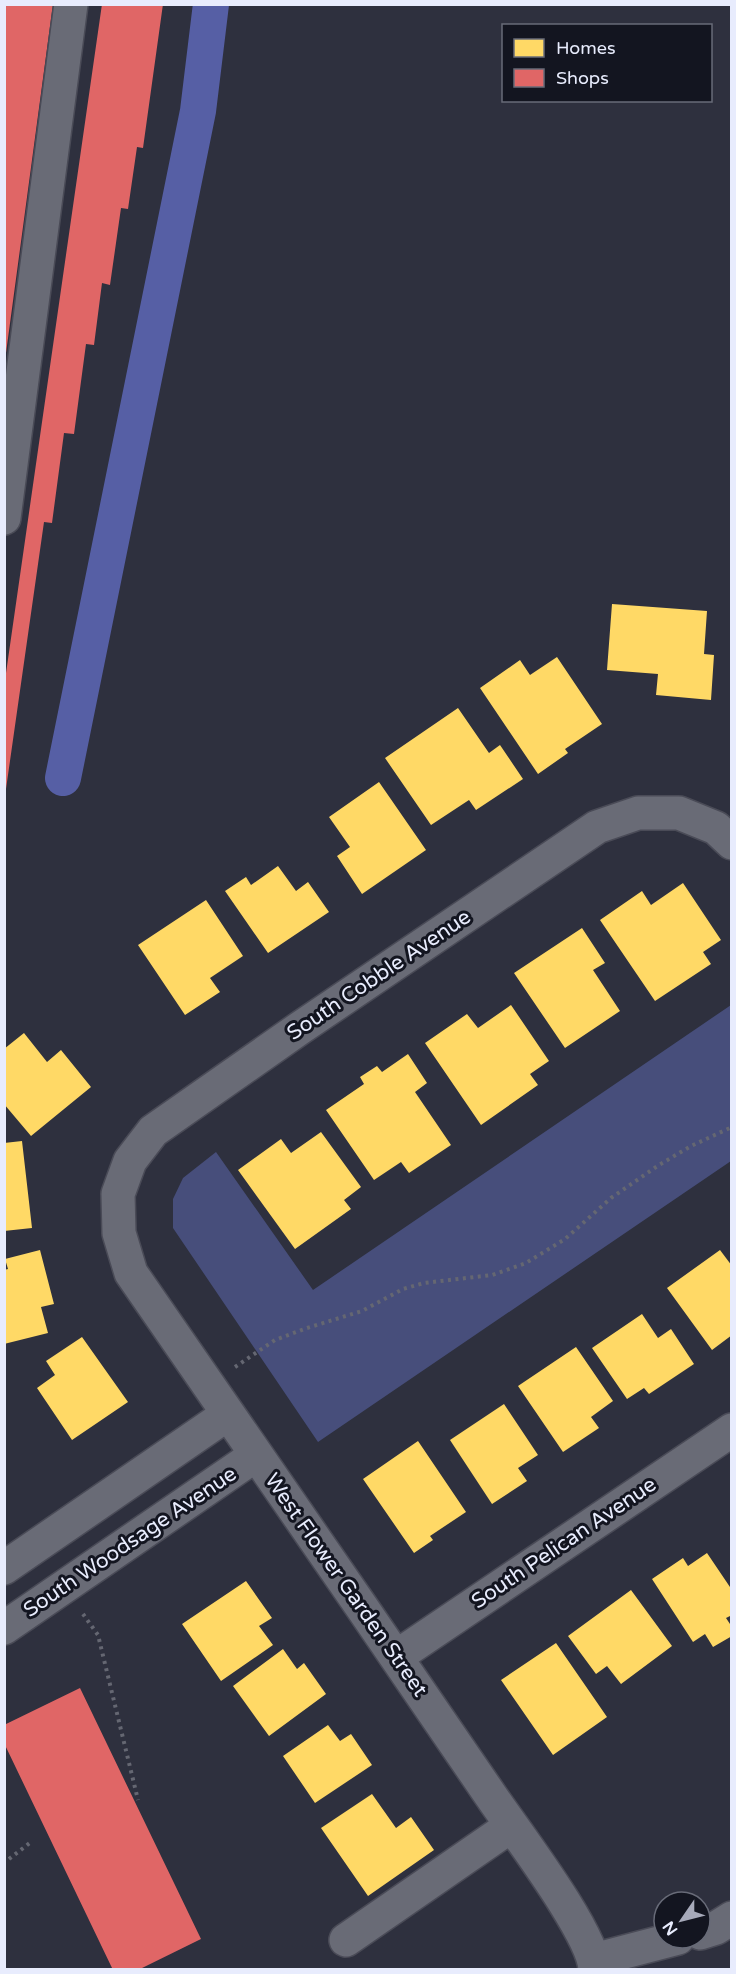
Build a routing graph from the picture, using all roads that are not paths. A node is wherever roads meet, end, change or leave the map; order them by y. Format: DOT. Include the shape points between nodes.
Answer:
graph roads {
  1 [pos="72,4"];
  2 [pos="4,518"];
  3 [pos="732,843"];
  4 [pos="118,1194"];
  5 [pos="228,1414"];
  6 [pos="732,1430"];
  7 [pos="256,1455"];
  8 [pos="4,1568"];
  9 [pos="4,1628"];
  10 [pos="396,1657"];
  11 [pos="511,1826"];
  12 [pos="732,1918"];
  13 [pos="712,1929"];
  14 [pos="346,1940"];
  15 [pos="652,1946"];
  16 [pos="595,1964"];
  1 -- 2 [label="street"];
  3 -- 4 [label="street, South Cobble Avenue" via="716,828 679,813 638,813 597,827 153,1131 130,1161"];
  4 -- 5 [label="street, West Flower Garden Street" via="118,1233 131,1273"];
  5 -- 7 [label="street, West Flower Garden Street"];
  5 -- 8 [label="street"];
  6 -- 10 [label="street, South Pelican Avenue"];
  7 -- 9 [label="street, South Woodsage Avenue"];
  7 -- 10 [label="street, West Flower Garden Street"];
  10 -- 11 [label="street, West Flower Garden Street"];
  11 -- 14 [label="street"];
  11 -- 16 [label="street, West Flower Garden Street" via="571,1914"];
  12 -- 13 [label="street"];
  15 -- 16 [label="street"];
}
